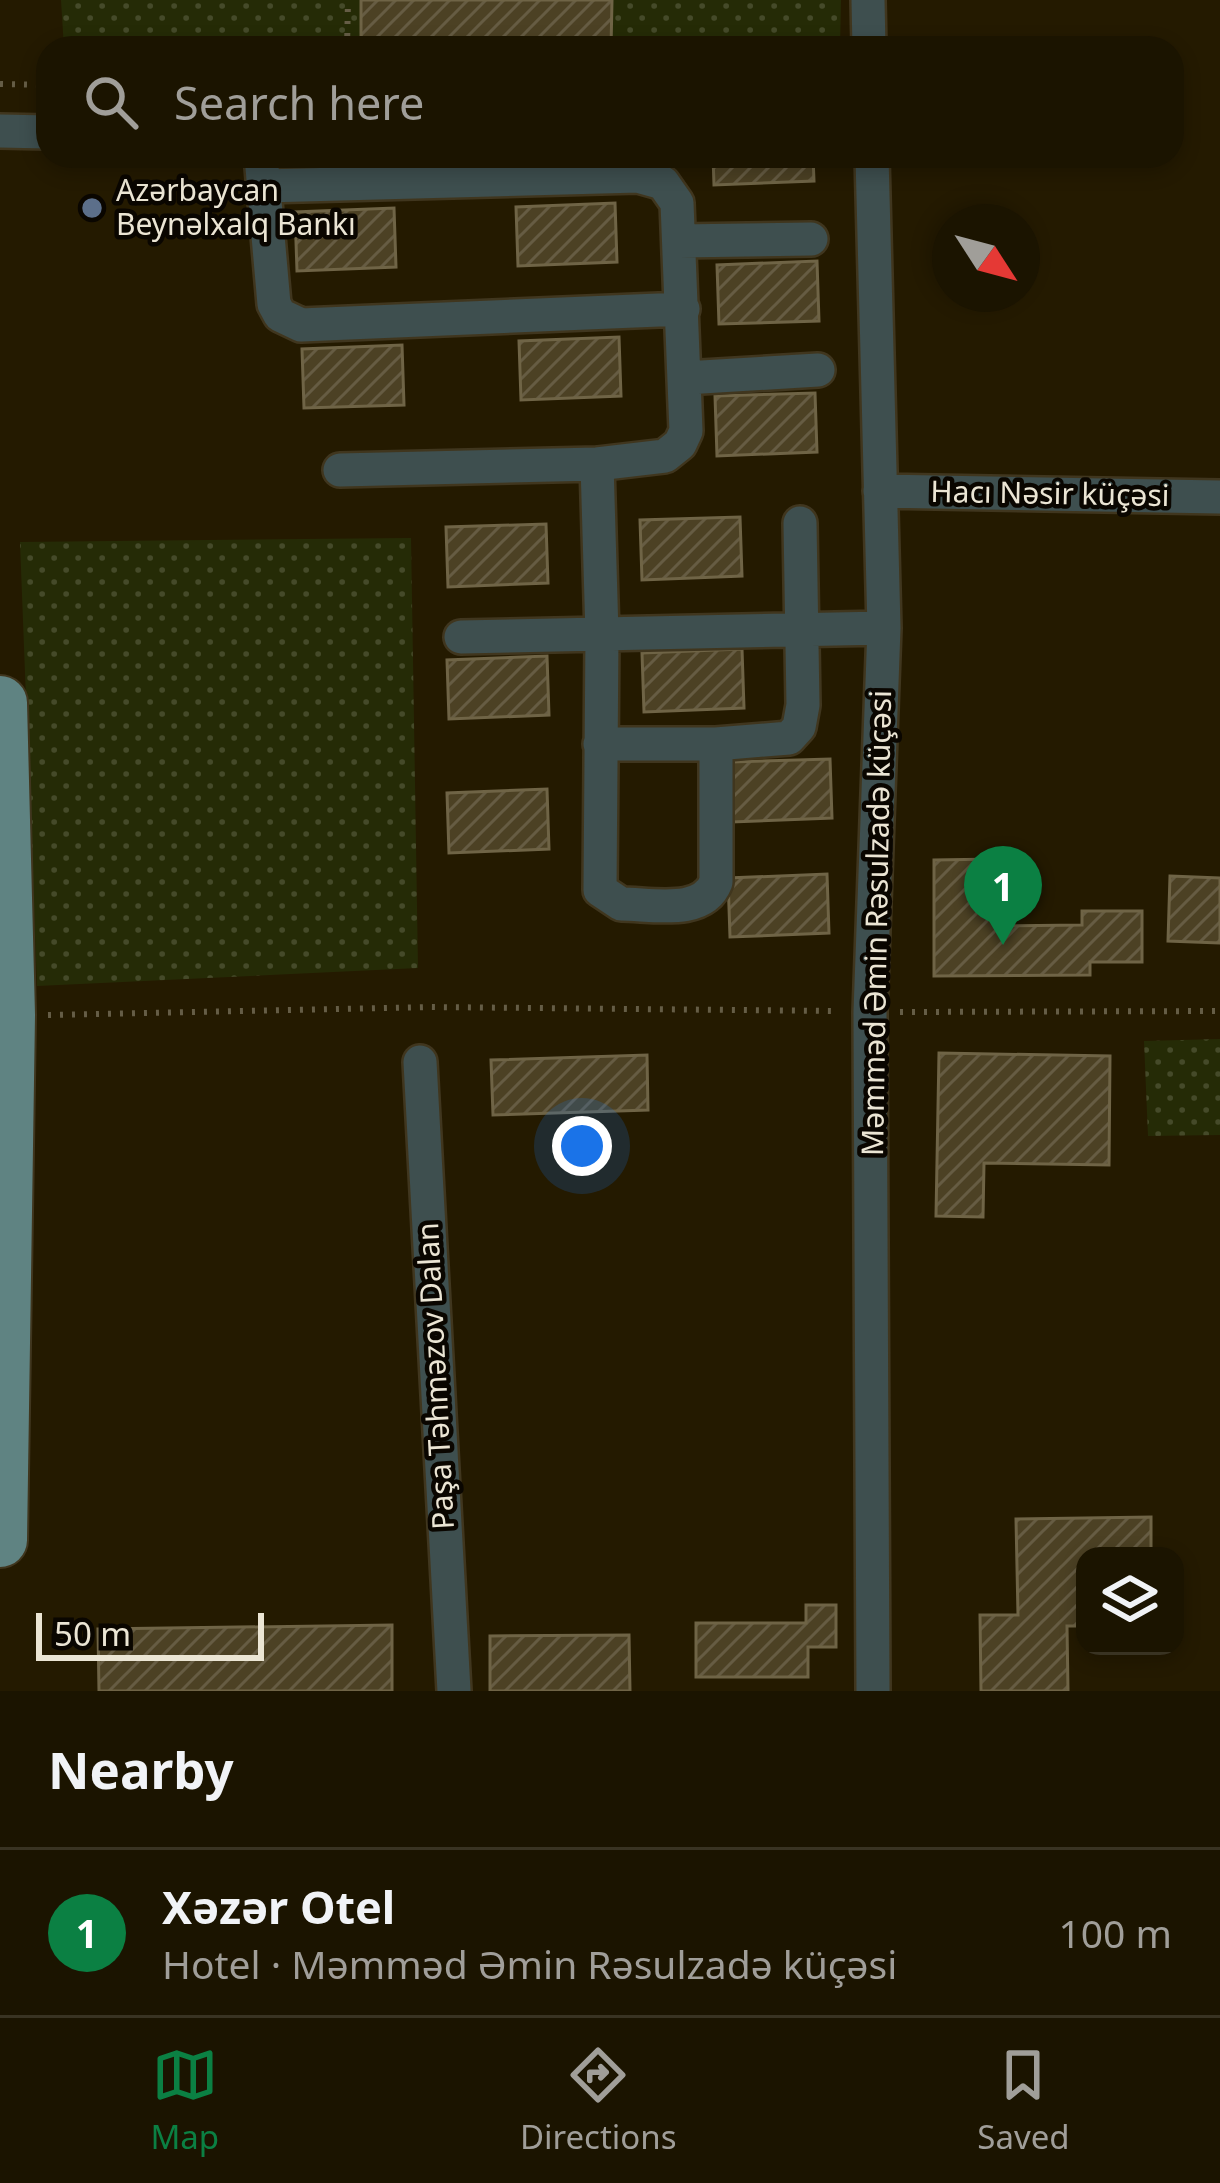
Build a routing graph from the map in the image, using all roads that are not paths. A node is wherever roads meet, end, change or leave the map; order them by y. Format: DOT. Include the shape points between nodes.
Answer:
graph roads {
  1 [pos="868,0"];
  2 [pos="869,36"];
  3 [pos="0,130"];
  4 [pos="36,132"];
  5 [pos="872,168"];
  6 [pos="263,171"];
  7 [pos="811,238"];
  8 [pos="680,242"];
  9 [pos="683,309"];
  10 [pos="818,370"];
  11 [pos="685,378"];
  12 [pos="597,464"];
  13 [pos="340,470"];
  14 [pos="880,491"];
  15 [pos="1220,497"];
  16 [pos="800,523"];
  17 [pos="884,628"];
  18 [pos="802,630"];
  19 [pos="602,634"];
  20 [pos="461,637"];
  21 [pos="0,703"];
  22 [pos="600,744"];
  23 [pos="716,744"];
  24 [pos="4,1015"];
  25 [pos="420,1062"];
  26 [pos="0,1540"];
  27 [pos="454,1691"];
  28 [pos="873,1691"];
  1 -- 2 [label="street"];
  3 -- 4 [label="street"];
  5 -- 14 [label="street, Məmməd Əmin Rəsulzadə küçəsi"];
  6 -- 8 [label="street" via="638,176 663,183 677,203"];
  6 -- 9 [label="street" via="274,304 302,325"];
  7 -- 8 [label="street"];
  8 -- 9 [label="street"];
  9 -- 11 [label="street"];
  10 -- 11 [label="street"];
  11 -- 12 [label="street" via="680,444 665,456"];
  12 -- 13 [label="street"];
  12 -- 19 [label="street"];
  14 -- 15 [label="street, Hacı Nəsir küçəsi"];
  14 -- 17 [label="street, Məmməd Əmin Rəsulzadə küçəsi"];
  16 -- 18 [label="street"];
  17 -- 18 [label="street"];
  17 -- 28 [label="street, Məmməd Əmin Rəsulzadə küçəsi" via="871,1012"];
  18 -- 19 [label="street"];
  18 -- 23 [label="street" via="799,727 789,738"];
  19 -- 20 [label="street"];
  19 -- 22 [label="street"];
  21 -- 24 [label="main road"];
  22 -- 23 [label="street"];
  22 -- 23 [label="street" via="601,890 621,904 698,904 711,894"];
  24 -- 26 [label="main road"];
  25 -- 27 [label="street, Paşa Təhməzov Dalan"];
}
